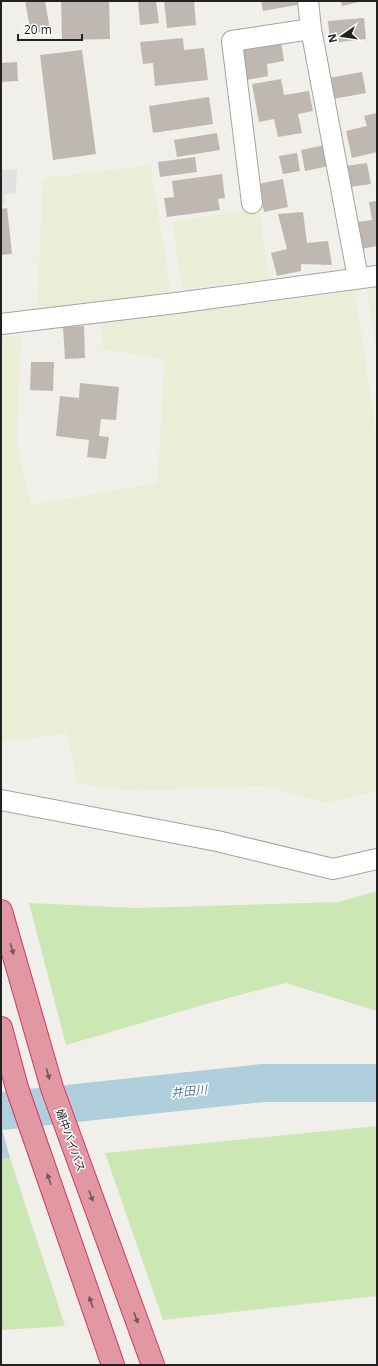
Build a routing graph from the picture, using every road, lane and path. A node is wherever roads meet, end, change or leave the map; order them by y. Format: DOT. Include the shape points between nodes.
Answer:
graph roads {
  1 [pos="308,1"];
  2 [pos="311,29"];
  3 [pos="252,203"];
  4 [pos="377,276"];
  5 [pos="358,278"];
  6 [pos="1,324"];
  7 [pos="1,800"];
  8 [pos="377,859"];
  9 [pos="1,911"];
  10 [pos="1,1028"];
  11 [pos="114,1365"];
  12 [pos="153,1365"];
  1 -- 2 [label="street"];
  2 -- 3 [label="street" via="232,40"];
  2 -- 5 [label="street"];
  4 -- 5 [label="street"];
  5 -- 6 [label="street"];
  7 -- 8 [label="street" via="217,841 334,869"];
  9 -- 12 [label="highway, 婦中バイパス, one-way" via="52,1088"];
  11 -- 10 [label="highway, one-way" via="17,1088"];
}
